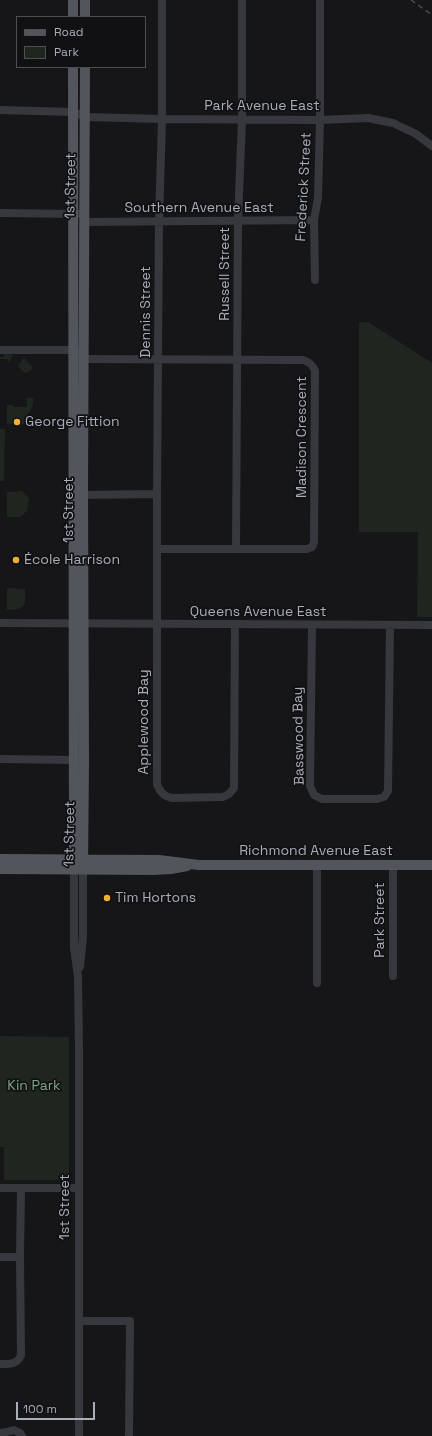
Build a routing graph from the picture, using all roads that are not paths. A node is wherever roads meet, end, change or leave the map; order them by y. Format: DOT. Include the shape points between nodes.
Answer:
graph roads {
  1 [pos="73,0"];
  2 [pos="85,0"];
  3 [pos="162,0"];
  4 [pos="242,0"];
  5 [pos="320,0"];
  6 [pos="73,16"];
  7 [pos="85,16"];
  8 [pos="73,68"];
  9 [pos="85,68"];
  10 [pos="0,110"];
  11 [pos="73,112"];
  12 [pos="86,117"];
  13 [pos="162,119"];
  14 [pos="242,119"];
  15 [pos="320,120"];
  16 [pos="432,146"];
  17 [pos="0,213"];
  18 [pos="81,216"];
  19 [pos="238,220"];
  20 [pos="314,220"];
  21 [pos="159,221"];
  22 [pos="315,280"];
  23 [pos="0,350"];
  24 [pos="73,354"];
  25 [pos="84,354"];
  26 [pos="159,359"];
  27 [pos="237,359"];
  28 [pos="157,494"];
  29 [pos="78,495"];
  30 [pos="157,549"];
  31 [pos="236,549"];
  32 [pos="0,623"];
  33 [pos="79,624"];
  34 [pos="158,624"];
  35 [pos="235,624"];
  36 [pos="312,625"];
  37 [pos="432,625"];
  38 [pos="390,626"];
  39 [pos="0,759"];
  40 [pos="74,760"];
  41 [pos="84,763"];
  42 [pos="0,859"];
  43 [pos="79,864"];
  44 [pos="317,865"];
  45 [pos="393,865"];
  46 [pos="432,865"];
  47 [pos="0,869"];
  48 [pos="393,976"];
  49 [pos="317,983"];
  50 [pos="0,1188"];
  51 [pos="21,1188"];
  52 [pos="79,1188"];
  53 [pos="0,1257"];
  54 [pos="20,1257"];
  55 [pos="80,1321"];
  56 [pos="0,1364"];
  57 [pos="0,1433"];
  58 [pos="22,1436"];
  59 [pos="79,1436"];
  60 [pos="129,1436"];
  1 -- 6 [label="main road"];
  2 -- 7 [label="main road"];
  3 -- 13 [label="street, Dennis Street"];
  4 -- 14 [label="street, Russell Street"];
  5 -- 15 [label="street, Frederick Street"];
  8 -- 11 [label="main road, 1st Street"];
  9 -- 12 [label="main road, 1st Street"];
  10 -- 11 [label="street, Park Avenue East"];
  11 -- 12 [label="street, Park Avenue East"];
  11 -- 18 [label="main road, 1st Street"];
  12 -- 13 [label="street, Park Avenue East"];
  12 -- 18 [label="main road, 1st Street"];
  13 -- 14 [label="street, Park Avenue East"];
  13 -- 21 [label="street, Dennis Street"];
  14 -- 15 [label="street, Park Avenue East"];
  14 -- 19 [label="street, Russell Street"];
  15 -- 16 [label="street, Park Avenue East" via="368,118 393,124 416,134"];
  15 -- 20 [label="street, Frederick Street" via="318,198"];
  17 -- 18 [label="street, Southern Avenue East"];
  18 -- 21 [label="street, Southern Avenue East"];
  18 -- 24 [label="main road, 1st Street"];
  18 -- 25 [label="main road, 1st Street"];
  19 -- 20 [label="street, Southern Avenue East"];
  19 -- 21 [label="street, Southern Avenue East"];
  19 -- 27 [label="street, Russell Street"];
  20 -- 22 [label="street, Frederick Street"];
  21 -- 26 [label="street, Dennis Street"];
  23 -- 24 [label="street, Madison Crescent"];
  24 -- 25 [label="street, Madison Crescent"];
  24 -- 29 [label="main road, 1st Street"];
  25 -- 26 [label="street, Madison Crescent"];
  25 -- 29 [label="main road, 1st Street"];
  26 -- 27 [label="street, Madison Crescent"];
  26 -- 28 [label="street, Dennis Street"];
  27 -- 31 [label="street, Russell Street"];
  27 -- 31 [label="street, Madison Crescent" via="303,360 309,361 315,371 312,547"];
  28 -- 29 [label="street"];
  28 -- 30 [label="street, Dennis Street"];
  29 -- 33 [label="main road, 1st Street"];
  30 -- 31 [label="street, Madison Crescent"];
  30 -- 34 [label="street, Dennis Street"];
  32 -- 33 [label="street, Queens Avenue East"];
  33 -- 34 [label="street, Queens Avenue East"];
  33 -- 40 [label="main road, 1st Street"];
  33 -- 41 [label="main road, 1st Street"];
  34 -- 35 [label="street, Queens Avenue East"];
  34 -- 35 [label="street, Applewood Bay" via="157,784 165,796 172,798 223,797 234,788"];
  35 -- 36 [label="street, Queens Avenue East"];
  36 -- 38 [label="street, Queens Avenue East"];
  36 -- 38 [label="street, Basswood Bay" via="310,786 314,795 322,799 377,799 388,791"];
  37 -- 38 [label="street, Queens Avenue East"];
  39 -- 40 [label="street"];
  40 -- 41 [label="street"];
  40 -- 43 [label="main road, 1st Street"];
  41 -- 43 [label="main road, 1st Street"];
  42 -- 43 [label="main road"];
  43 -- 44 [label="main road, Richmond Avenue East" via="160,860 199,865"];
  43 -- 47 [label="main road"];
  43 -- 52 [label="street, 1st Street" via="74,948 78,977"];
  44 -- 45 [label="main road, Richmond Avenue East"];
  44 -- 49 [label="street"];
  45 -- 46 [label="main road, Richmond Avenue East"];
  45 -- 48 [label="street, Park Street"];
  50 -- 51 [label="street"];
  51 -- 52 [label="street"];
  51 -- 54 [label="street"];
  52 -- 55 [label="street, 1st Street"];
  53 -- 54 [label="street"];
  54 -- 56 [label="street" via="21,1355 13,1364"];
  55 -- 59 [label="street, 1st Street"];
  55 -- 60 [label="street" via="130,1321"];
  57 -- 58 [label="street" via="14,1430"];
}
